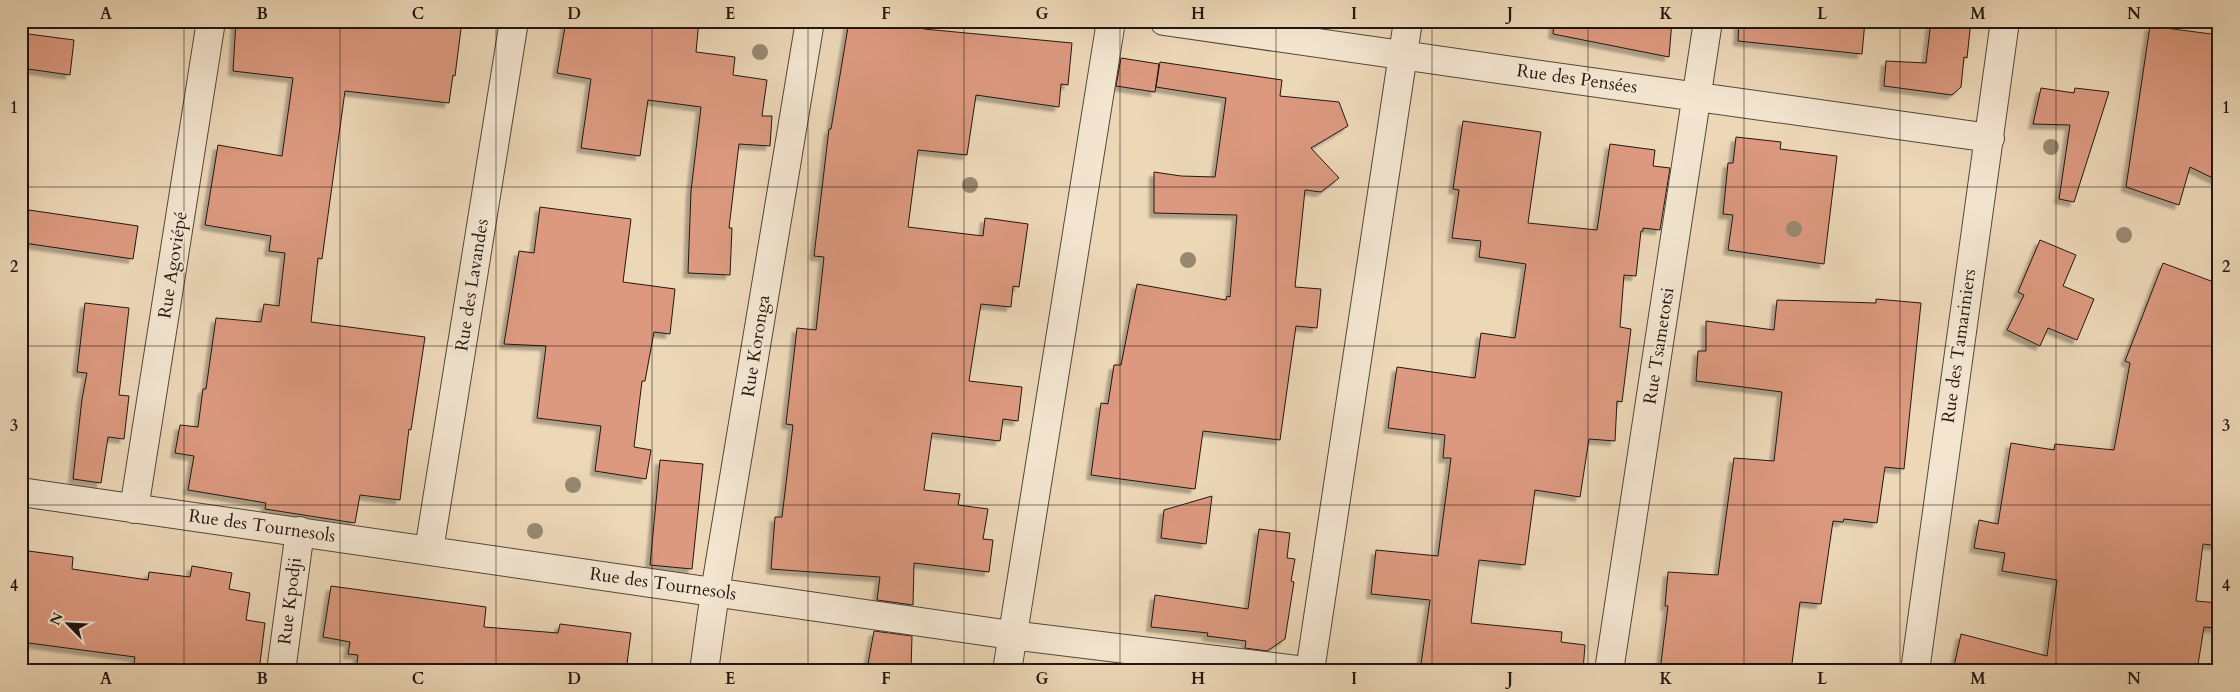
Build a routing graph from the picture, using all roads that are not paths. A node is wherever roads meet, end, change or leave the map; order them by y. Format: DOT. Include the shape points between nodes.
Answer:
graph roads {
  1 [pos="211,21"];
  2 [pos="514,21"];
  3 [pos="810,21"];
  4 [pos="1111,21"];
  5 [pos="1164,21"];
  6 [pos="1408,21"];
  7 [pos="1708,21"];
  8 [pos="2005,21"];
  9 [pos="1403,56"];
  10 [pos="1698,95"];
  11 [pos="1990,138"];
  12 [pos="21,492"];
  13 [pos="134,509"];
  14 [pos="300,531"];
  15 [pos="429,550"];
  16 [pos="715,592"];
  17 [pos="1011,635"];
  18 [pos="281,671"];
  19 [pos="704,671"];
  20 [pos="1007,671"];
  21 [pos="1305,671"];
  22 [pos="1310,671"];
  23 [pos="1609,671"];
  24 [pos="1914,671"];
  1 -- 13 [label="street, Rue Agoviépé"];
  2 -- 15 [label="street, Rue des Lavandes"];
  3 -- 16 [label="street, Rue Koronga"];
  4 -- 17 [label="street"];
  5 -- 9 [label="street, Rue des Pensées"];
  6 -- 9 [label="street"];
  7 -- 10 [label="street, Rue Tsametotsi"];
  8 -- 11 [label="street, Rue des Tamariniers"];
  9 -- 10 [label="street, Rue des Pensées"];
  9 -- 22 [label="street"];
  10 -- 11 [label="street, Rue des Pensées"];
  10 -- 23 [label="street, Rue Tsametotsi"];
  11 -- 24 [label="street, Rue des Tamariniers"];
  12 -- 13 [label="street, Rue des Tournesols"];
  13 -- 14 [label="street, Rue des Tournesols"];
  14 -- 15 [label="street, Rue des Tournesols"];
  14 -- 18 [label="street, Rue Kpodji"];
  15 -- 16 [label="street, Rue des Tournesols"];
  16 -- 17 [label="street, Rue des Tournesols"];
  16 -- 19 [label="street, Rue Koronga"];
  17 -- 20 [label="street"];
  17 -- 21 [label="street, Rue des Tournesols"];
}
